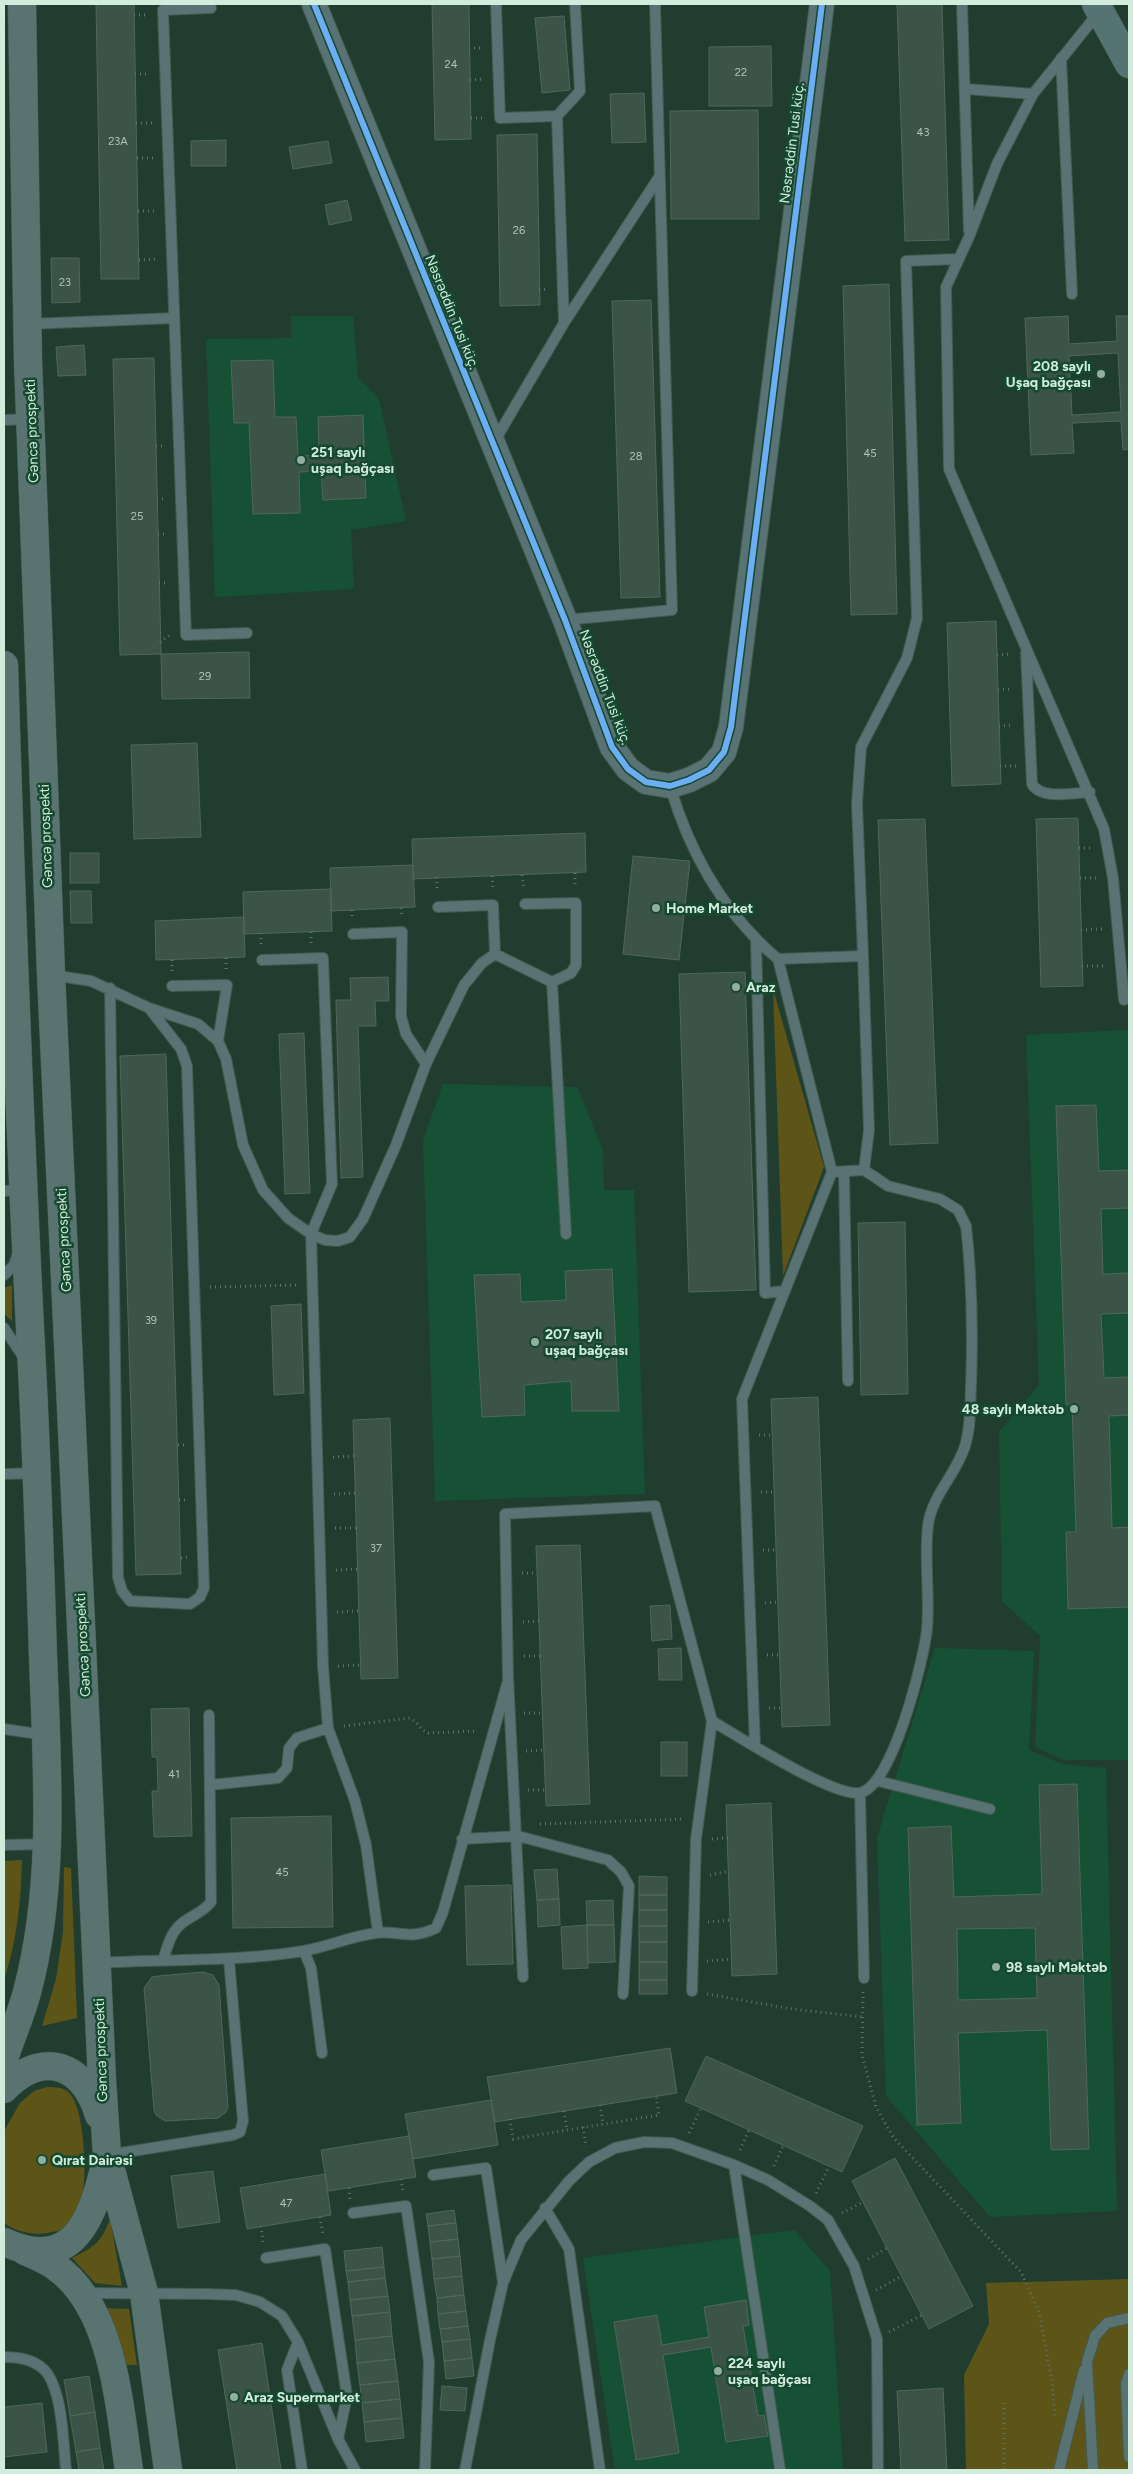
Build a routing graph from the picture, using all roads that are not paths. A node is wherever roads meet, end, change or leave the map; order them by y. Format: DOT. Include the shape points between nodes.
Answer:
graph roads {
  1 [pos="22,4"];
  2 [pos="314,4"];
  3 [pos="496,4"];
  4 [pos="575,4"];
  5 [pos="655,4"];
  6 [pos="822,4"];
  7 [pos="962,4"];
  8 [pos="211,8"];
  9 [pos="1098,8"];
  10 [pos="1061,58"];
  11 [pos="1129,64"];
  12 [pos="966,89"];
  13 [pos="1033,94"];
  14 [pos="557,116"];
  15 [pos="659,177"];
  16 [pos="969,237"];
  17 [pos="958,259"];
  18 [pos="1072,294"];
  19 [pos="174,318"];
  20 [pos="564,323"];
  21 [pos="28,324"];
  22 [pos="32,418"];
  23 [pos="4,420"];
  24 [pos="492,445"];
  25 [pos="565,620"];
  26 [pos="247,633"];
  27 [pos="1025,644"];
  28 [pos="4,666"];
  29 [pos="5,747"];
  30 [pos="670,786"];
  31 [pos="1090,792"];
  32 [pos="525,904"];
  33 [pos="438,906"];
  34 [pos="353,934"];
  35 [pos="756,940"];
  36 [pos="495,954"];
  37 [pos="863,956"];
  38 [pos="778,959"];
  39 [pos="262,960"];
  40 [pos="51,974"];
  41 [pos="552,982"];
  42 [pos="172,986"];
  43 [pos="110,988"];
  44 [pos="1124,1000"];
  45 [pos="149,1008"];
  46 [pos="218,1041"];
  47 [pos="426,1064"];
  48 [pos="12,1066"];
  49 [pos="864,1170"];
  50 [pos="832,1172"];
  51 [pos="844,1172"];
  52 [pos="14,1190"];
  53 [pos="25,1231"];
  54 [pos="311,1234"];
  55 [pos="566,1234"];
  56 [pos="4,1275"];
  57 [pos="785,1291"];
  58 [pos="4,1328"];
  59 [pos="32,1372"];
  60 [pos="848,1381"];
  61 [pos="38,1473"];
  62 [pos="4,1474"];
  63 [pos="508,1677"];
  64 [pos="209,1715"];
  65 [pos="712,1721"];
  66 [pos="328,1728"];
  67 [pos="4,1729"];
  68 [pos="46,1735"];
  69 [pos="755,1746"];
  70 [pos="878,1781"];
  71 [pos="210,1785"];
  72 [pos="860,1793"];
  73 [pos="990,1809"];
  74 [pos="518,1836"];
  75 [pos="462,1839"];
  76 [pos="46,1844"];
  77 [pos="4,1845"];
  78 [pos="378,1933"];
  79 [pos="304,1951"];
  80 [pos="163,1960"];
  81 [pos="229,1960"];
  82 [pos="98,1963"];
  83 [pos="523,1977"];
  84 [pos="864,1978"];
  85 [pos="692,1991"];
  86 [pos="623,1994"];
  87 [pos="322,2053"];
  88 [pos="4,2059"];
  89 [pos="4,2089"];
  90 [pos="107,2155"];
  91 [pos="734,2164"];
  92 [pos="433,2175"];
  93 [pos="546,2208"];
  94 [pos="353,2213"];
  95 [pos="12,2245"];
  96 [pos="266,2258"];
  97 [pos="504,2283"];
  98 [pos="81,2293"];
  99 [pos="144,2293"];
  100 [pos="1129,2318"];
  101 [pos="298,2342"];
  102 [pos="4,2357"];
  103 [pos="1087,2362"];
  104 [pos="1129,2374"];
  105 [pos="338,2439"];
  106 [pos="1129,2457"];
  107 [pos="780,2469"];
  108 [pos="66,2470"];
  109 [pos="129,2470"];
  110 [pos="168,2470"];
  111 [pos="302,2470"];
  112 [pos="355,2470"];
  113 [pos="425,2470"];
  114 [pos="465,2470"];
  115 [pos="600,2470"];
  116 [pos="878,2470"];
  117 [pos="1059,2470"];
  118 [pos="1093,2470"];
  1 -- 21 [label="main road, Gəncə prospekti"];
  2 -- 24 [label="street, Nəsrəddin Tusi küç."];
  3 -- 14 [label="lane" via="500,118"];
  4 -- 14 [label="lane" via="580,91"];
  5 -- 15 [label="lane"];
  6 -- 30 [label="street, Nəsrəddin Tusi küç." via="731,727 724,752 709,770"];
  7 -- 12 [label="lane"];
  8 -- 19 [label="lane" via="163,10"];
  9 -- 10 [label="lane"];
  9 -- 11 [label="main road"];
  10 -- 13 [label="lane"];
  10 -- 18 [label="lane"];
  12 -- 13 [label="lane"];
  12 -- 16 [label="lane"];
  13 -- 16 [label="lane" via="997,164"];
  14 -- 20 [label="lane"];
  15 -- 20 [label="lane"];
  15 -- 25 [label="lane" via="672,610"];
  16 -- 17 [label="lane"];
  17 -- 27 [label="lane" via="946,287 949,469"];
  17 -- 37 [label="lane" via="906,261 916,618 907,658 862,747 857,803"];
  19 -- 21 [label="lane"];
  19 -- 26 [label="lane" via="186,636"];
  20 -- 24 [label="lane"];
  21 -- 22 [label="main road, Gəncə prospekti"];
  22 -- 23 [label="lane"];
  22 -- 40 [label="main road, Gəncə prospekti"];
  24 -- 25 [label="street, Nəsrəddin Tusi küç."];
  25 -- 30 [label="street, Nəsrəddin Tusi küç." via="612,747 628,769 646,782"];
  27 -- 31 [label="lane"];
  27 -- 31 [label="lane" via="1032,784 1043,794"];
  28 -- 29 [label="main road"];
  29 -- 48 [label="main road"];
  30 -- 35 [label="lane" via="679,816 711,884"];
  31 -- 44 [label="lane" via="1109,848"];
  32 -- 41 [label="lane" via="576,903 576,965 571,973"];
  33 -- 36 [label="lane" via="493,905"];
  34 -- 47 [label="lane" via="402,932 402,1016 406,1034"];
  35 -- 38 [label="lane"];
  35 -- 57 [label="lane" via="765,1293"];
  36 -- 41 [label="lane"];
  36 -- 47 [label="lane" via="482,963 464,985"];
  37 -- 38 [label="lane"];
  37 -- 49 [label="lane" via="869,1130"];
  38 -- 50 [label="lane"];
  39 -- 54 [label="lane" via="322,958 332,1184"];
  40 -- 43 [label="lane"];
  40 -- 82 [label="main road, Gəncə prospekti"];
  41 -- 55 [label="lane"];
  42 -- 46 [label="lane" via="227,985"];
  43 -- 45 [label="lane"];
  43 -- 45 [label="lane" via="118,1577 122,1591 130,1601 190,1604 200,1597 204,1588 188,1066 181,1049"];
  45 -- 46 [label="lane" via="198,1024"];
  46 -- 54 [label="lane" via="226,1059 243,1145 263,1190 288,1218"];
  47 -- 54 [label="lane" via="363,1219 350,1237 338,1241"];
  48 -- 52 [label="main road"];
  49 -- 51 [label="lane"];
  49 -- 70 [label="lane" via="888,1186 940,1199 958,1210 967,1233 973,1340 965,1447 934,1503 928,1525 927,1628 922,1658 890,1760"];
  50 -- 51 [label="lane"];
  50 -- 57 [label="lane"];
  51 -- 60 [label="lane"];
  52 -- 53 [label="main road"];
  53 -- 56 [label="lane" via="14,1265"];
  53 -- 59 [label="main road"];
  54 -- 66 [label="lane" via="321,1612"];
  57 -- 69 [label="lane" via="742,1399"];
  58 -- 59 [label="lane"];
  59 -- 61 [label="main road"];
  61 -- 62 [label="lane"];
  61 -- 68 [label="main road"];
  63 -- 65 [label="lane" via="505,1514 655,1506"];
  63 -- 74 [label="lane"];
  63 -- 75 [label="lane"];
  64 -- 71 [label="lane"];
  65 -- 69 [label="lane"];
  65 -- 85 [label="lane" via="694,1878"];
  66 -- 71 [label="lane" via="297,1738 290,1748 287,1768 278,1778"];
  66 -- 78 [label="lane" via="355,1801 366,1845"];
  67 -- 68 [label="lane"];
  68 -- 76 [label="main road"];
  69 -- 72 [label="lane" via="834,1787"];
  70 -- 72 [label="lane"];
  70 -- 73 [label="lane"];
  71 -- 80 [label="lane" via="211,1902 173,1932"];
  72 -- 84 [label="lane"];
  74 -- 75 [label="lane"];
  74 -- 83 [label="lane"];
  74 -- 86 [label="lane" via="608,1860 621,1872 629,1886"];
  75 -- 78 [label="lane" via="436,1928 424,1934 403,1936"];
  76 -- 77 [label="lane"];
  76 -- 88 [label="main road" via="42,1909 35,1953 27,1993"];
  78 -- 79 [label="lane"];
  79 -- 81 [label="lane"];
  79 -- 87 [label="lane" via="311,1968"];
  80 -- 81 [label="lane"];
  80 -- 82 [label="lane"];
  81 -- 90 [label="lane" via="243,2120 240,2132 233,2136"];
  82 -- 90 [label="main road, Gəncə prospekti"];
  89 -- 90 [label="main road" via="41,2066 64,2068 74,2074 84,2082 94,2099"];
  90 -- 95 [label="main road" via="93,2210 81,2230 52,2251 33,2252"];
  90 -- 99 [label="main road, Gəncə prospekti"];
  91 -- 93 [label="lane" via="672,2143 644,2142 615,2148 588,2162"];
  91 -- 107 [label="lane"];
  91 -- 116 [label="lane" via="768,2180 828,2220 854,2266 877,2339"];
  92 -- 97 [label="lane" via="486,2168"];
  93 -- 97 [label="lane" via="521,2240"];
  93 -- 115 [label="lane" via="569,2249"];
  94 -- 113 [label="lane" via="406,2206 429,2362"];
  95 -- 98 [label="main road" via="57,2267"];
  96 -- 105 [label="lane" via="325,2249 347,2396"];
  97 -- 114 [label="lane"];
  98 -- 99 [label="lane"];
  98 -- 109 [label="main road" via="103,2333 112,2358"];
  99 -- 101 [label="lane" via="236,2295 260,2302 282,2316"];
  99 -- 110 [label="main road, Gəncə prospekti"];
  100 -- 103 [label="lane" via="1107,2323 1095,2336"];
  101 -- 105 [label="lane"];
  101 -- 111 [label="lane" via="287,2370"];
  102 -- 108 [label="lane" via="41,2366 49,2376 56,2389"];
  103 -- 117 [label="lane"];
  103 -- 118 [label="lane"];
  104 -- 106 [label="lane" via="1126,2384"];
  105 -- 112 [label="lane"];
}
